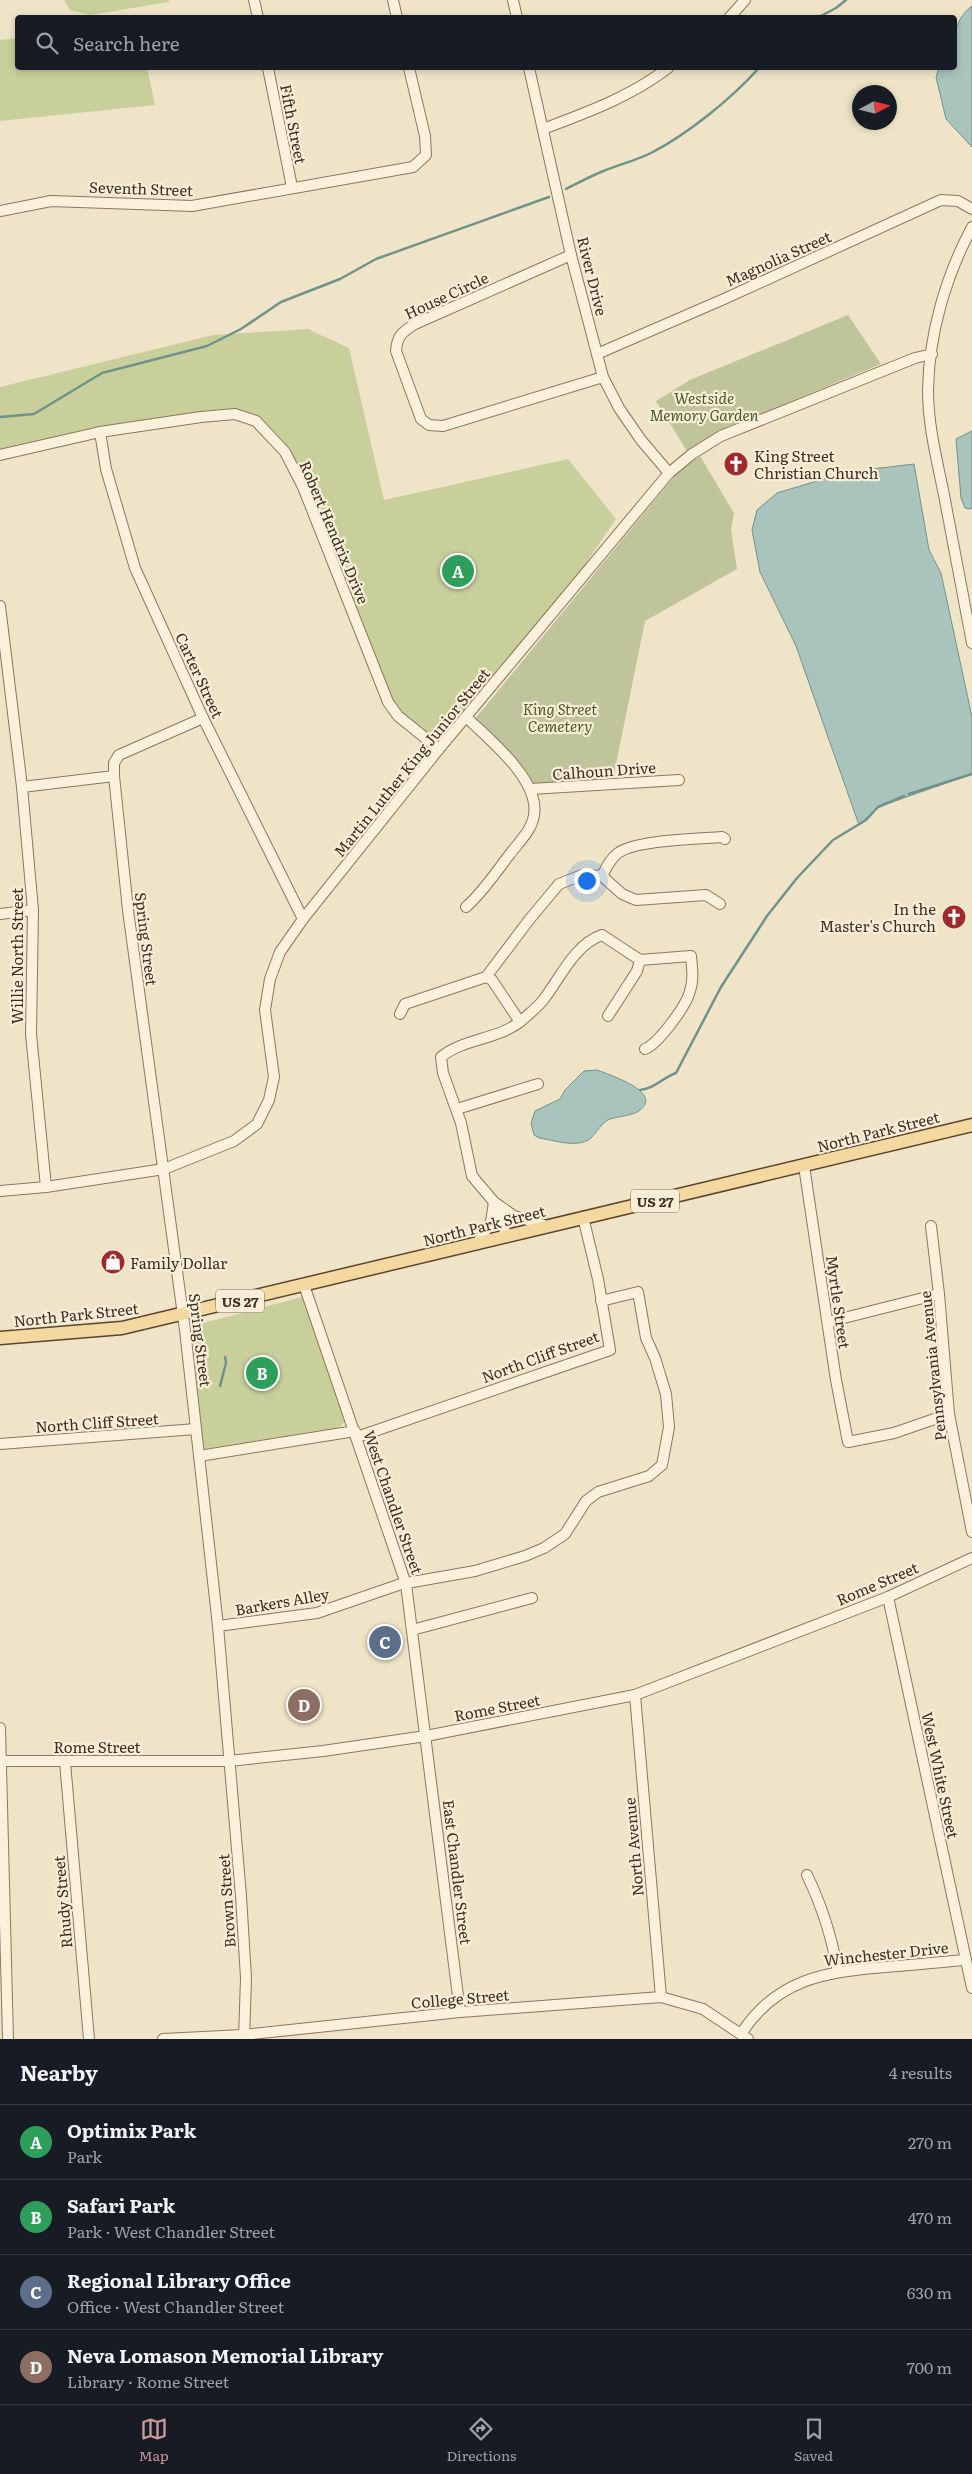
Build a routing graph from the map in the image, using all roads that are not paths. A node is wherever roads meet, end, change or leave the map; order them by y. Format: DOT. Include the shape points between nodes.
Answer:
graph roads {
  1 [pos="254,0"];
  2 [pos="393,0"];
  3 [pos="513,0"];
  4 [pos="745,0"];
  5 [pos="257,15"];
  6 [pos="396,15"];
  7 [pos="516,15"];
  8 [pos="732,15"];
  9 [pos="268,70"];
  10 [pos="410,70"];
  11 [pos="529,70"];
  12 [pos="665,70"];
  13 [pos="544,129"];
  14 [pos="292,187"];
  15 [pos="972,209"];
  16 [pos="0,211"];
  17 [pos="972,227"];
  18 [pos="571,255"];
  19 [pos="597,354"];
  20 [pos="932,354"];
  21 [pos="603,377"];
  22 [pos="100,432"];
  23 [pos="0,455"];
  24 [pos="669,473"];
  25 [pos="0,606"];
  26 [pos="972,643"];
  27 [pos="466,717"];
  28 [pos="203,718"];
  29 [pos="439,749"];
  30 [pos="114,776"];
  31 [pos="679,780"];
  32 [pos="22,787"];
  33 [pos="531,789"];
  34 [pos="725,838"];
  35 [pos="602,876"];
  36 [pos="720,904"];
  37 [pos="466,907"];
  38 [pos="33,910"];
  39 [pos="0,914"];
  40 [pos="303,918"];
  41 [pos="640,960"];
  42 [pos="486,977"];
  43 [pos="400,1014"];
  44 [pos="608,1016"];
  45 [pos="520,1022"];
  46 [pos="646,1049"];
  47 [pos="538,1084"];
  48 [pos="457,1109"];
  49 [pos="972,1125"];
  50 [pos="804,1166"];
  51 [pos="164,1169"];
  52 [pos="46,1187"];
  53 [pos="0,1191"];
  54 [pos="494,1202"];
  55 [pos="582,1217"];
  56 [pos="548,1226"];
  57 [pos="930,1226"];
  58 [pos="507,1237"];
  59 [pos="477,1244"];
  60 [pos="304,1285"];
  61 [pos="939,1294"];
  62 [pos="602,1301"];
  63 [pos="183,1314"];
  64 [pos="828,1322"];
  65 [pos="0,1338"];
  66 [pos="949,1414"];
  67 [pos="196,1429"];
  68 [pos="356,1434"];
  69 [pos="0,1444"];
  70 [pos="199,1456"];
  71 [pos="972,1532"];
  72 [pos="972,1558"];
  73 [pos="406,1584"];
  74 [pos="888,1597"];
  75 [pos="532,1598"];
  76 [pos="218,1626"];
  77 [pos="412,1630"];
  78 [pos="635,1695"];
  79 [pos="0,1728"];
  80 [pos="426,1736"];
  81 [pos="1,1761"];
  82 [pos="229,1761"];
  83 [pos="65,1762"];
  84 [pos="807,1875"];
  85 [pos="966,1960"];
  86 [pos="838,1972"];
  87 [pos="972,1988"];
  88 [pos="660,1997"];
  89 [pos="460,2012"];
  90 [pos="745,2036"];
  91 [pos="244,2037"];
  92 [pos="8,2039"];
  93 [pos="89,2039"];
  94 [pos="163,2039"];
  1 -- 5 [label="street"];
  2 -- 6 [label="street"];
  3 -- 7 [label="street"];
  4 -- 8 [label="street"];
  9 -- 14 [label="street, Fifth Street"];
  10 -- 14 [label="street, Seventh Street" via="426,136 426,156 413,167"];
  11 -- 13 [label="street, River Drive"];
  12 -- 13 [label="street" via="645,86 606,106"];
  13 -- 18 [label="street, River Drive"];
  14 -- 16 [label="street, Seventh Street" via="192,206 50,201"];
  15 -- 19 [label="street, Magnolia Street" via="958,201 941,200"];
  17 -- 20 [label="street" via="943,296"];
  18 -- 19 [label="street, River Drive"];
  18 -- 21 [label="street, House Circle" via="415,324 401,332 396,351 421,419 429,425 443,426"];
  19 -- 21 [label="street, River Drive"];
  20 -- 24 [label="street, Martin Luther King Junior Street" via="899,364 720,436"];
  20 -- 26 [label="street" via="928,389 930,419"];
  21 -- 24 [label="street, River Drive" via="619,408"];
  22 -- 23 [label="street, Robert Hendrix Drive"];
  22 -- 28 [label="street, Carter Street" via="106,469 135,568"];
  22 -- 29 [label="street, Robert Hendrix Drive" via="235,414 256,421 270,434 285,452 303,487 388,702 398,716"];
  24 -- 27 [label="street, Martin Luther King Junior Street"];
  25 -- 32 [label="street, Willie North Street"];
  27 -- 29 [label="street, Martin Luther King Junior Street"];
  27 -- 33 [label="street" via="505,755"];
  28 -- 30 [label="street" via="119,755 114,764"];
  28 -- 40 [label="street, Carter Street"];
  29 -- 40 [label="street, Martin Luther King Junior Street"];
  30 -- 32 [label="street"];
  30 -- 51 [label="street, Spring Street" via="128,910"];
  31 -- 33 [label="street, Calhoun Drive"];
  32 -- 38 [label="street, Willie North Street"];
  33 -- 37 [label="street" via="534,814 527,833 480,895"];
  34 -- 35 [label="street" via="638,845 618,853"];
  35 -- 36 [label="street" via="622,894 636,900 706,895"];
  35 -- 42 [label="street" via="582,875 560,884"];
  38 -- 39 [label="street"];
  38 -- 52 [label="street, Willie North Street" via="31,1034"];
  40 -- 51 [label="street, Martin Luther King Junior Street" via="280,952 270,979 265,1010 274,1077 269,1100 257,1124 234,1141"];
  41 -- 44 [label="street" via="637,971"];
  41 -- 45 [label="street" via="602,935 594,938 577,954 542,1002"];
  41 -- 46 [label="street" via="690,956 693,976 690,994 667,1029"];
  42 -- 43 [label="street" via="405,1004"];
  42 -- 45 [label="street" via="492,980"];
  45 -- 48 [label="street" via="509,1030 450,1050 441,1057 443,1073"];
  47 -- 48 [label="street"];
  48 -- 54 [label="street" via="472,1176"];
  49 -- 50 [label="main road, North Park Street / US 27"];
  50 -- 55 [label="main road, North Park Street / US 27"];
  50 -- 64 [label="street, Myrtle Street"];
  51 -- 52 [label="street, Martin Luther King Junior Street"];
  51 -- 63 [label="street, Spring Street"];
  52 -- 53 [label="street, Martin Luther King Junior Street"];
  54 -- 56 [label="street" via="514,1216"];
  54 -- 58 [label="street"];
  54 -- 59 [label="street" via="491,1222"];
  55 -- 56 [label="main road, North Park Street / US 27"];
  55 -- 62 [label="street, North Cliff Street"];
  56 -- 58 [label="main road, North Park Street / US 27"];
  57 -- 61 [label="street, Pennsylvania Avenue"];
  58 -- 59 [label="main road, North Park Street / US 27"];
  59 -- 60 [label="main road, North Park Street / US 27"];
  60 -- 63 [label="main road, North Park Street / US 27"];
  60 -- 68 [label="street, West Chandler Street"];
  61 -- 64 [label="street"];
  61 -- 66 [label="street, Pennsylvania Avenue"];
  62 -- 68 [label="street, North Cliff Street" via="610,1350"];
  62 -- 73 [label="street, Barkers Alley" via="638,1292 646,1338 666,1394 669,1427 662,1465 649,1476 598,1492 586,1501 565,1534 544,1548 475,1571"];
  63 -- 65 [label="main road, North Park Street / US 27" via="122,1328"];
  63 -- 67 [label="street, Spring Street"];
  64 -- 66 [label="street, Myrtle Street" via="848,1442 894,1433"];
  66 -- 71 [label="street, Pennsylvania Avenue"];
  67 -- 69 [label="street, North Cliff Street"];
  67 -- 70 [label="street, Spring Street"];
  68 -- 70 [label="street, North Cliff Street"];
  68 -- 73 [label="street, West Chandler Street"];
  70 -- 76 [label="street, Spring Street"];
  72 -- 74 [label="street, Rome Street"];
  73 -- 76 [label="street, Barkers Alley" via="316,1613"];
  73 -- 77 [label="street, West Chandler Street"];
  74 -- 78 [label="street, Rome Street"];
  74 -- 85 [label="street, West White Street"];
  75 -- 77 [label="street"];
  76 -- 82 [label="street, Spring Street"];
  77 -- 80 [label="street, West Chandler Street"];
  78 -- 80 [label="street, Rome Street"];
  78 -- 88 [label="street, North Avenue"];
  79 -- 81 [label="street"];
  80 -- 82 [label="street, Rome Street"];
  80 -- 89 [label="street, East Chandler Street"];
  81 -- 83 [label="street, Rome Street"];
  81 -- 92 [label="street"];
  82 -- 83 [label="street, Rome Street"];
  82 -- 91 [label="street, Brown Street" via="246,1978"];
  83 -- 93 [label="street, Rhudy Street"];
  84 -- 86 [label="street" via="833,1945"];
  85 -- 86 [label="street, Winchester Drive"];
  85 -- 87 [label="street, West White Street"];
  86 -- 90 [label="street, Winchester Drive" via="803,1980 787,1989 759,2012"];
  88 -- 89 [label="street, College Street"];
  88 -- 90 [label="street, College Street" via="703,2009"];
  89 -- 91 [label="street, College Street"];
  91 -- 94 [label="street, College Street"];
}
